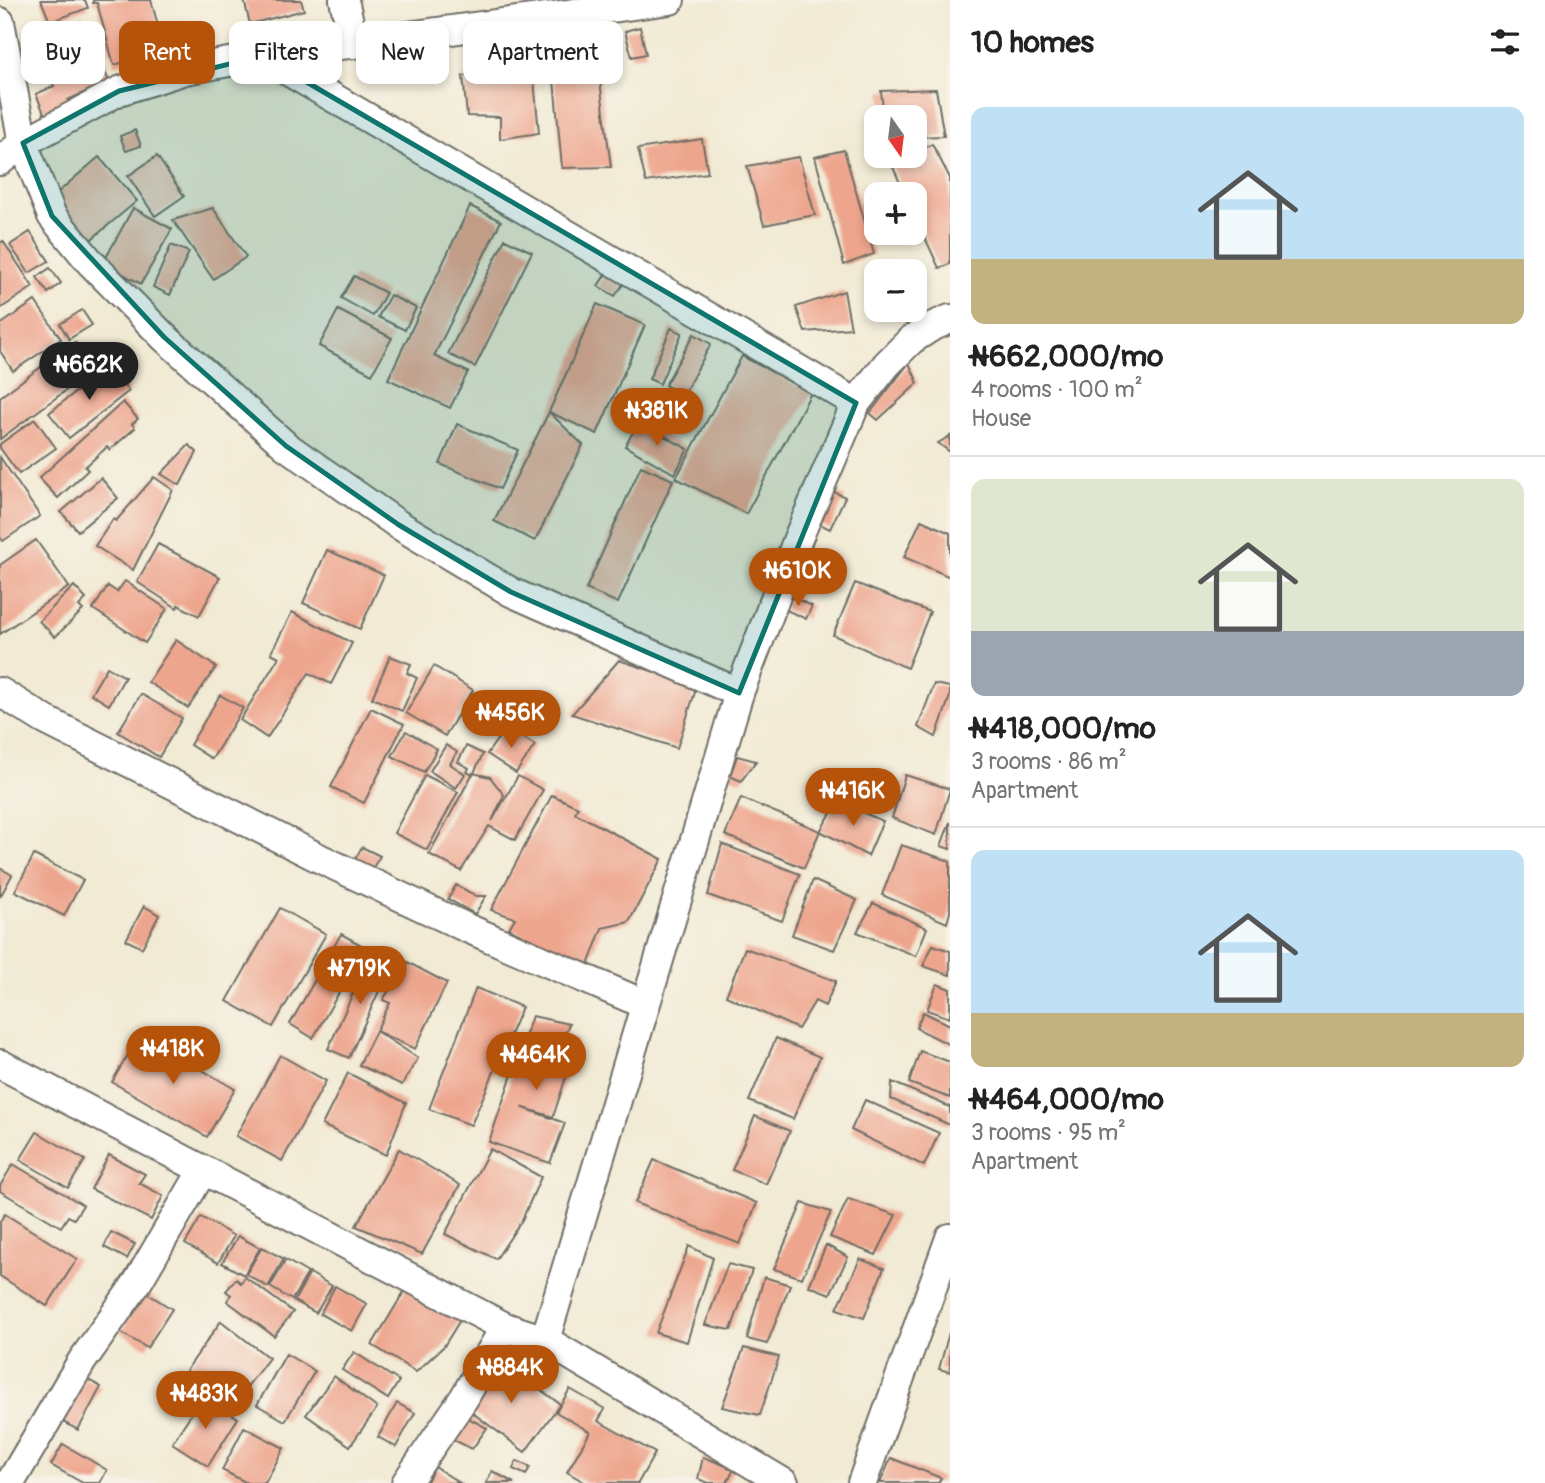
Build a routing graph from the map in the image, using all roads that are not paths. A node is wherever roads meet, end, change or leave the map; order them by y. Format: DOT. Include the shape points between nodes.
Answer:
graph roads {
  1 [pos="344,0"];
  2 [pos="670,0"];
  3 [pos="0,22"];
  4 [pos="354,44"];
  5 [pos="342,46"];
  6 [pos="229,62"];
  7 [pos="309,84"];
  8 [pos="23,143"];
  9 [pos="0,161"];
  10 [pos="950,319"];
  11 [pos="856,404"];
  12 [pos="0,692"];
  13 [pos="739,693"];
  14 [pos="644,1004"];
  15 [pos="0,1064"];
  16 [pos="203,1170"];
  17 [pos="950,1238"];
  18 [pos="505,1327"];
  19 [pos="545,1340"];
  20 [pos="10,1483"];
  21 [pos="406,1483"];
  22 [pos="785,1483"];
  23 [pos="862,1483"];
  1 -- 4 [label="street"];
  2 -- 4 [label="street"];
  3 -- 8 [label="street"];
  4 -- 5 [label="street"];
  6 -- 8 [label="street" via="119,91"];
  7 -- 11 [label="street"];
  8 -- 9 [label="street"];
  8 -- 13 [label="street" via="52,216 91,263 164,337 286,446 399,525 512,592"];
  10 -- 11 [label="street" via="911,340"];
  11 -- 13 [label="street"];
  12 -- 14 [label="street" via="45,720 323,860 467,929"];
  13 -- 14 [label="street"];
  14 -- 19 [label="street"];
  15 -- 16 [label="street"];
  16 -- 18 [label="street"];
  16 -- 20 [label="street"];
  17 -- 23 [label="street"];
  18 -- 19 [label="street"];
  18 -- 21 [label="street"];
  19 -- 22 [label="street"];
}
